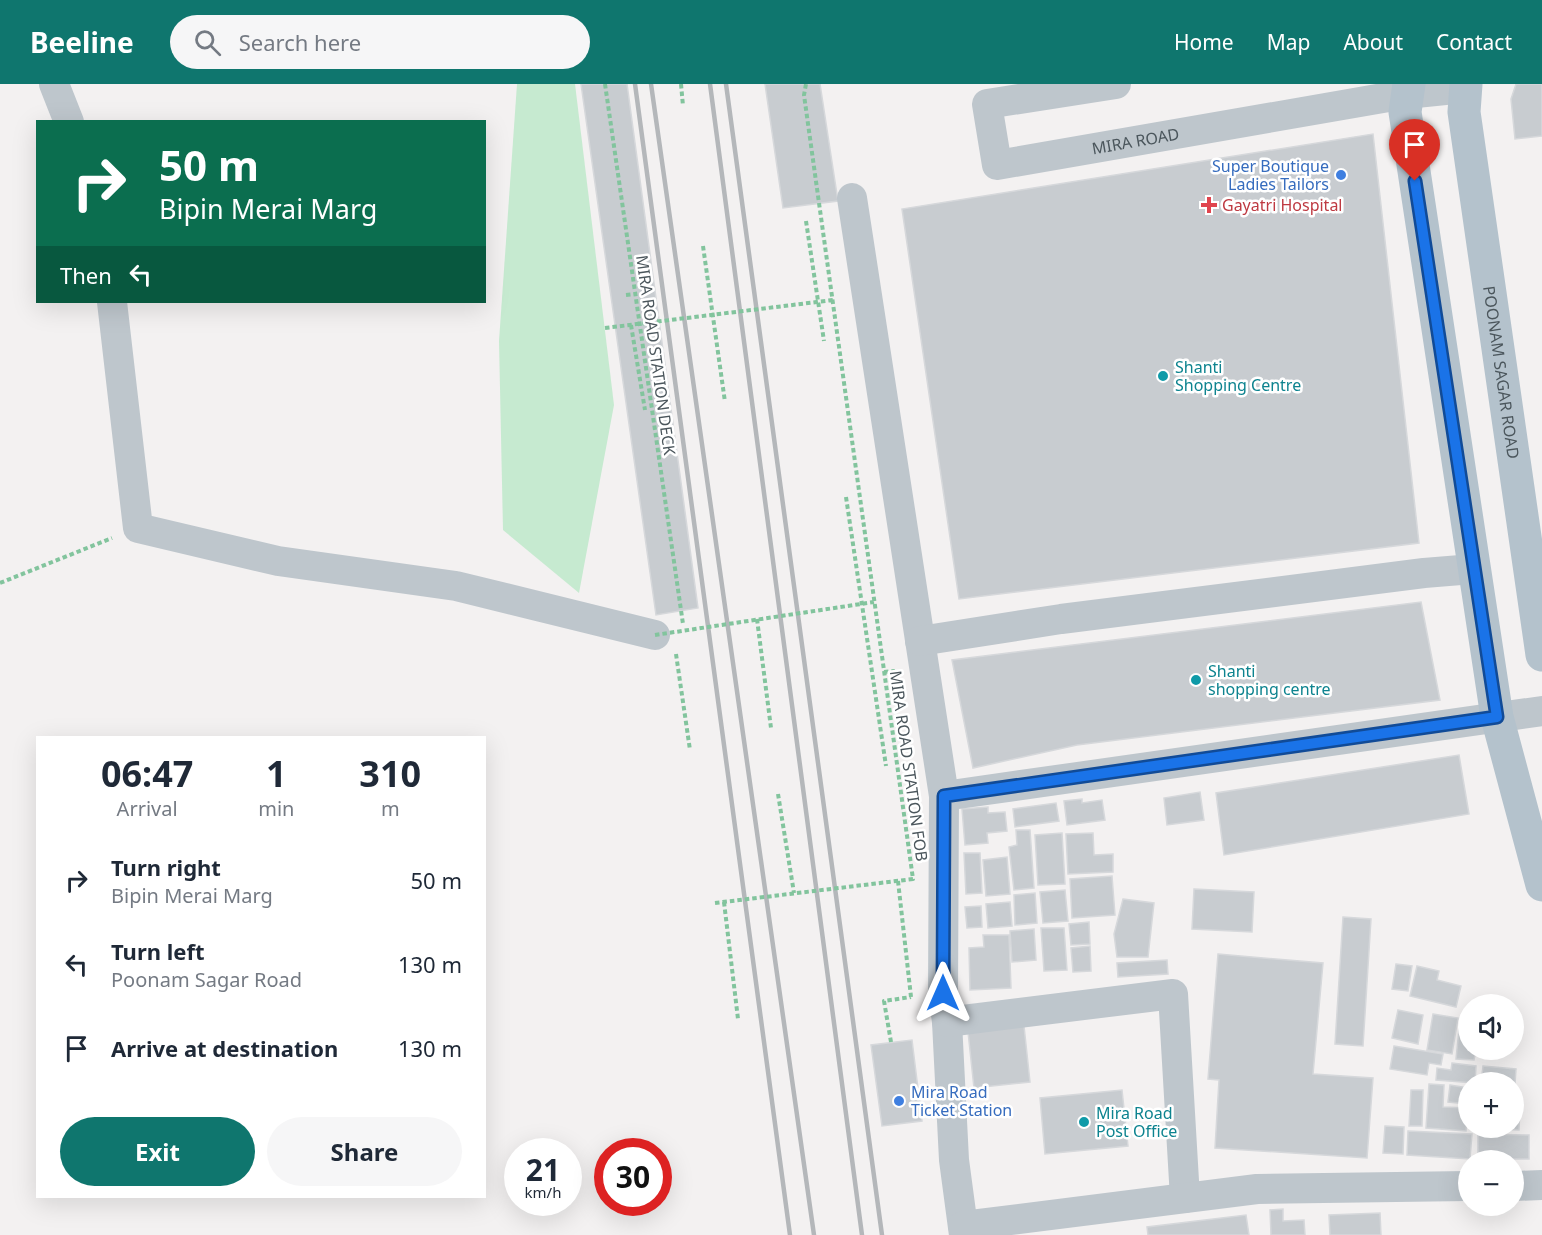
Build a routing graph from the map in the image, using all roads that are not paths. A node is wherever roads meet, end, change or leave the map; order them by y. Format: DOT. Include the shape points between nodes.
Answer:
graph roads {
  1 [pos="54,84"];
  2 [pos="1116,84"];
  3 [pos="1466,86"];
  4 [pos="1408,89"];
  5 [pos="68,120"];
  6 [pos="852,198"];
  7 [pos="112,303"];
  8 [pos="1473,569"];
  9 [pos="1540,622"];
  10 [pos="663,633"];
  11 [pos="920,641"];
  12 [pos="1542,656"];
  13 [pos="1542,711"];
  14 [pos="1497,717"];
  15 [pos="944,796"];
  16 [pos="1542,885"];
  17 [pos="945,1008"];
  18 [pos="1542,1185"];
  19 [pos="1458,1186"];
  20 [pos="1524,1186"];
  21 [pos="1185,1198"];
  22 [pos="964,1230"];
  1 -- 5 [label="street"];
  2 -- 4 [label="street, MIRA ROAD" via="987,104 997,165"];
  3 -- 4 [label="street, MIRA ROAD"];
  3 -- 9 [label="main road, POONAM SAGAR ROAD" via="1464,112"];
  4 -- 8 [label="main road" via="1405,112"];
  6 -- 11 [label="street"];
  7 -- 10 [label="street" via="138,528 278,561 456,586"];
  8 -- 11 [label="street" via="1061,618"];
  8 -- 14 [label="main road"];
  9 -- 12 [label="main road, POONAM SAGAR ROAD"];
  11 -- 15 [label="street"];
  13 -- 14 [label="street"];
  14 -- 15 [label="street"];
  14 -- 16 [label="main road"];
  15 -- 17 [label="street"];
  17 -- 21 [label="street" via="1173,994"];
  17 -- 22 [label="street" via="954,1160"];
  18 -- 20 [label="street"];
  19 -- 21 [label="street" via="1257,1189"];
  21 -- 22 [label="street"];
}
